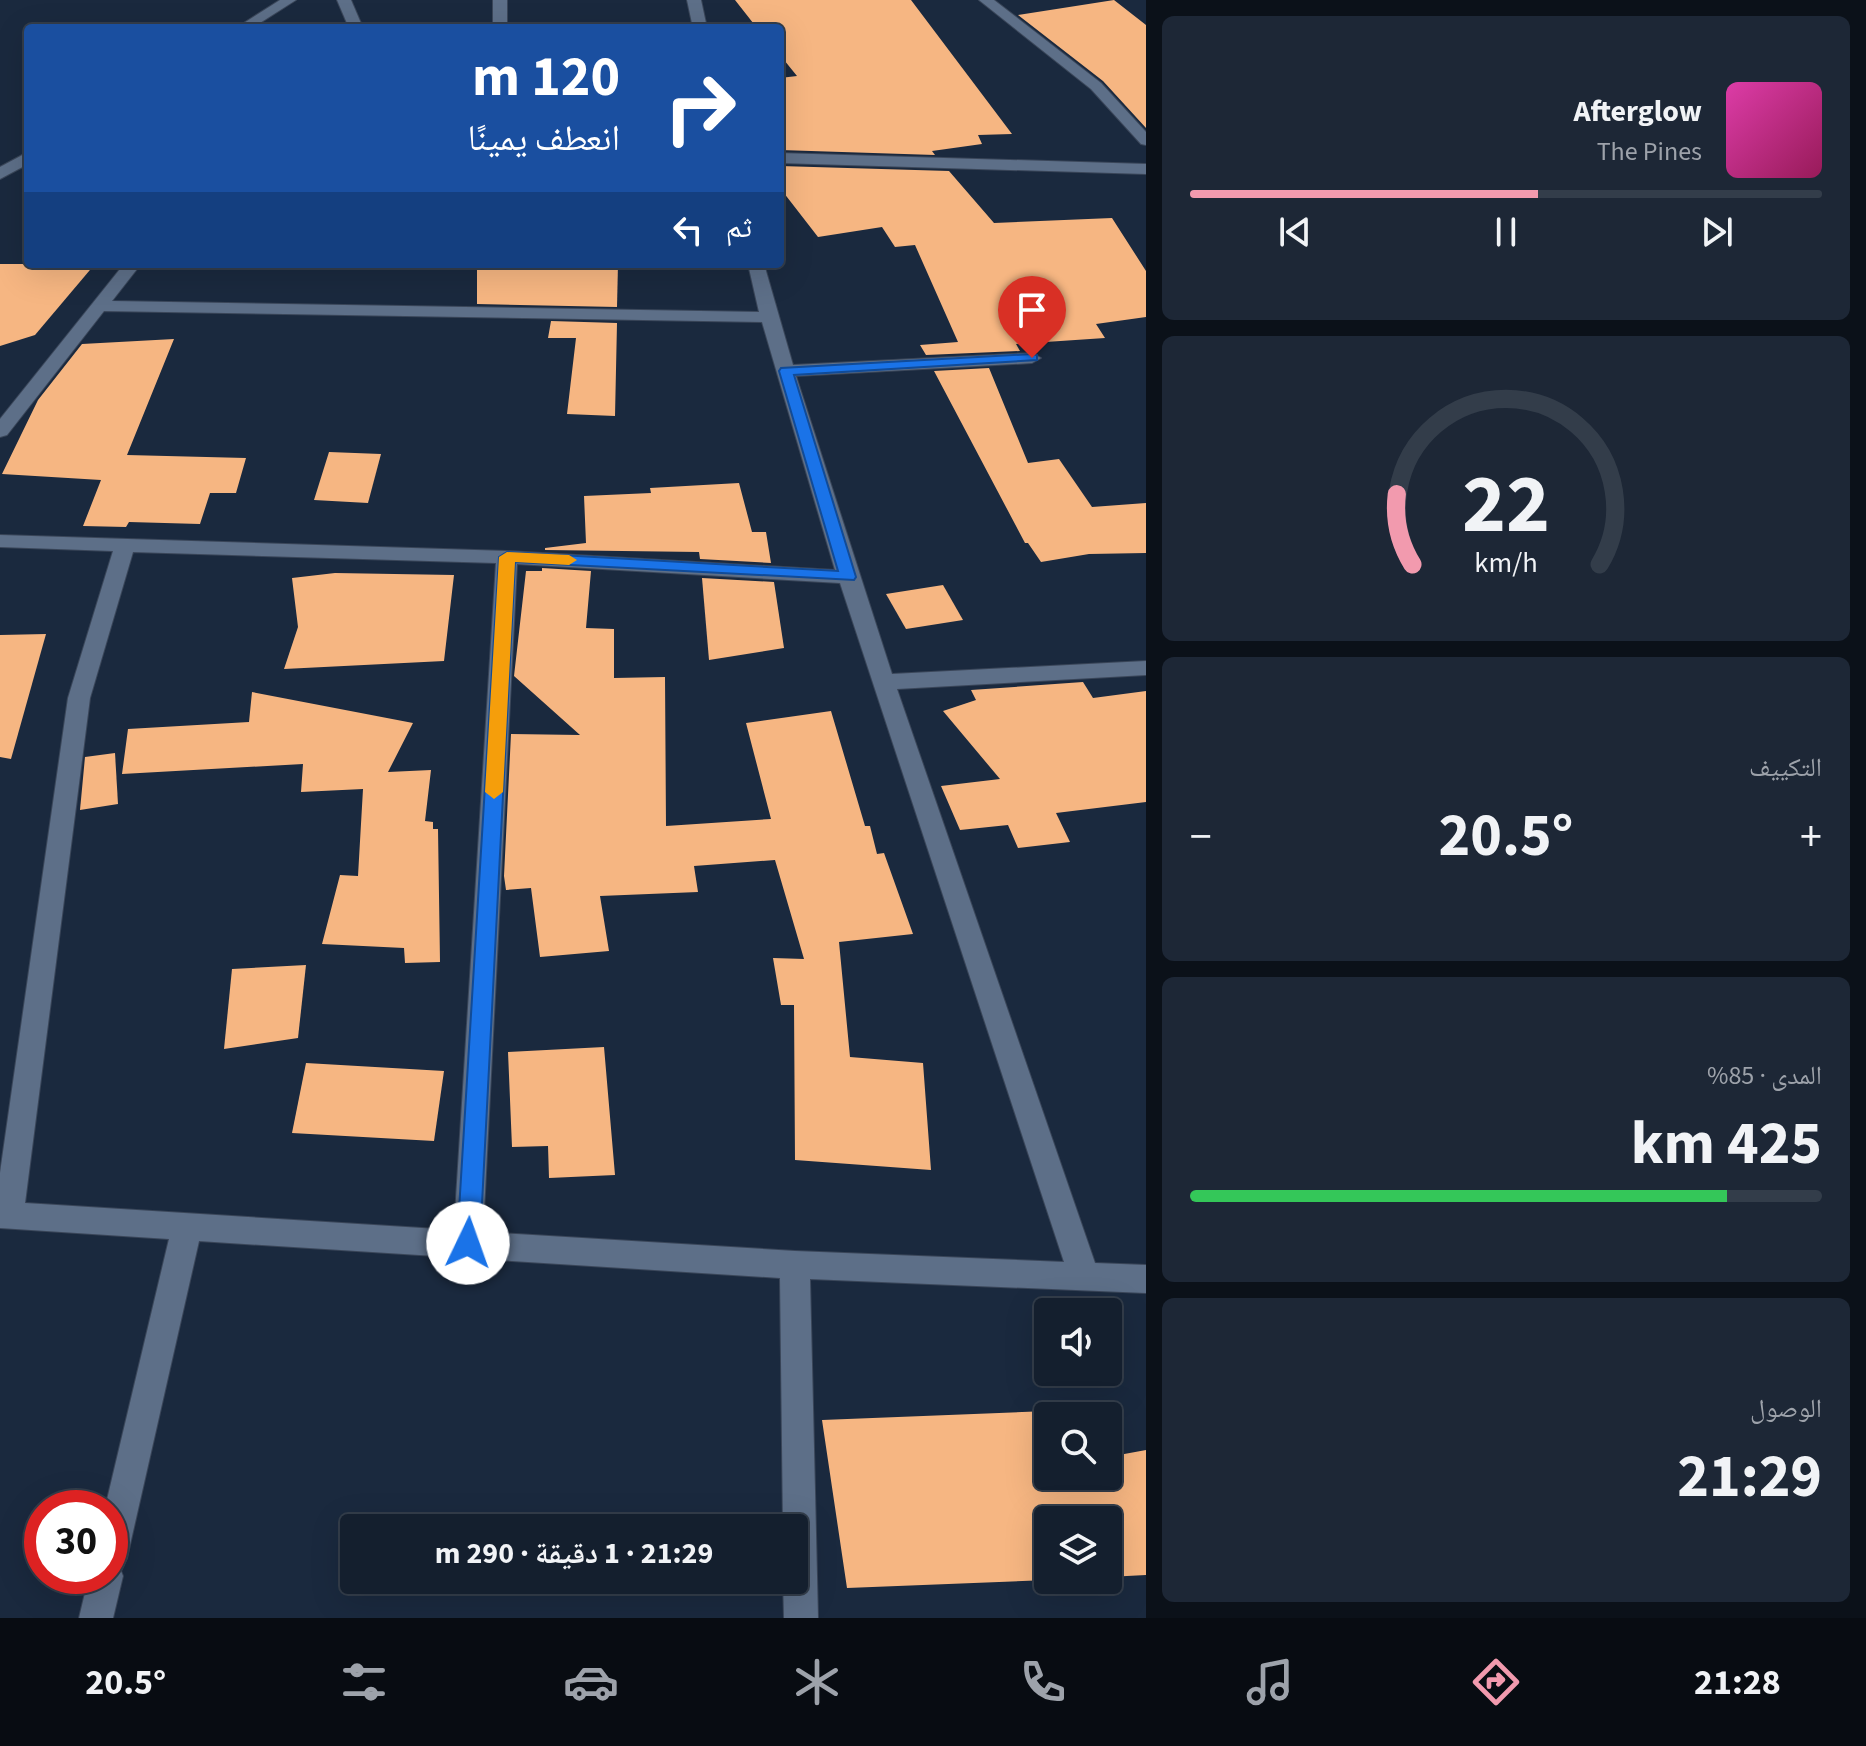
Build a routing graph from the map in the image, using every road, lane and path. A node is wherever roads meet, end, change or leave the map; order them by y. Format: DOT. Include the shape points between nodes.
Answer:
graph roads {
  1 [pos="289,0"];
  2 [pos="344,0"];
  3 [pos="500,0"];
  4 [pos="694,0"];
  5 [pos="986,0"];
  6 [pos="250,24"];
  7 [pos="354,24"];
  8 [pos="500,24"];
  9 [pos="699,24"];
  10 [pos="1146,141"];
  11 [pos="0,151"];
  12 [pos="24,154"];
  13 [pos="24,158"];
  14 [pos="784,158"];
  15 [pos="1146,169"];
  16 [pos="0,174"];
  17 [pos="130,268"];
  18 [pos="757,268"];
  19 [pos="102,306"];
  20 [pos="769,317"];
  21 [pos="1032,358"];
  22 [pos="786,371"];
  23 [pos="0,431"];
  24 [pos="0,541"];
  25 [pos="125,544"];
  26 [pos="507,557"];
  27 [pos="848,577"];
  28 [pos="1146,668"];
  29 [pos="885,682"];
  30 [pos="4,1215"];
  31 [pos="187,1227"];
  32 [pos="468,1243"];
  33 [pos="795,1265"];
  34 [pos="1084,1276"];
  35 [pos="1146,1279"];
  36 [pos="126,1490"];
  37 [pos="102,1594"];
  38 [pos="96,1618"];
  39 [pos="801,1618"];
  1 -- 6 [label="street"];
  2 -- 7 [label="street"];
  3 -- 8 [label="street"];
  4 -- 9 [label="street"];
  5 -- 10 [label="street" via="1096,86"];
  11 -- 12 [label="street"];
  13 -- 16 [label="street"];
  14 -- 15 [label="street"];
  17 -- 19 [label="street"];
  18 -- 20 [label="street"];
  19 -- 20 [label="street"];
  19 -- 23 [label="street"];
  20 -- 22 [label="street"];
  21 -- 22 [label="street"];
  22 -- 27 [label="street"];
  24 -- 25 [label="street"];
  25 -- 26 [label="street"];
  25 -- 30 [label="street" via="77,711"];
  26 -- 27 [label="street"];
  26 -- 32 [label="street"];
  27 -- 29 [label="street"];
  28 -- 29 [label="street"];
  29 -- 34 [label="street"];
  30 -- 31 [label="street"];
  31 -- 32 [label="street"];
  31 -- 36 [label="street"];
  32 -- 33 [label="street"];
  33 -- 34 [label="street"];
  33 -- 39 [label="street"];
  34 -- 35 [label="street"];
  37 -- 38 [label="street"];
}
